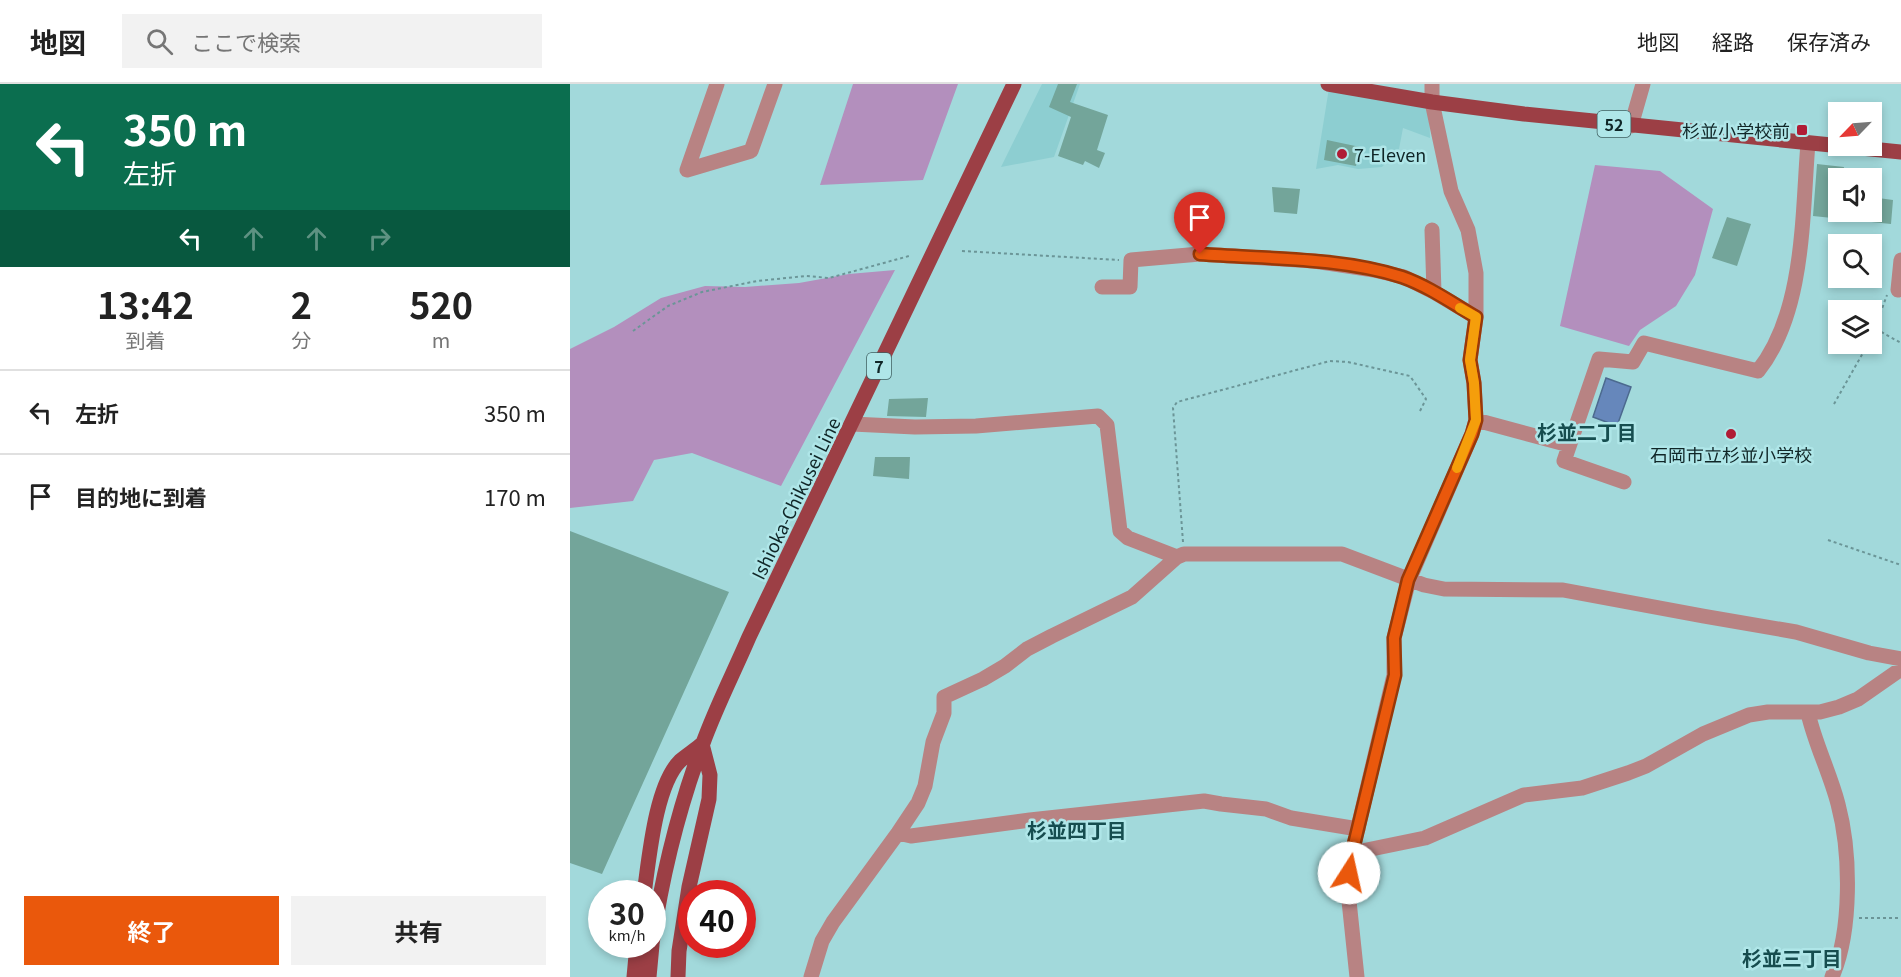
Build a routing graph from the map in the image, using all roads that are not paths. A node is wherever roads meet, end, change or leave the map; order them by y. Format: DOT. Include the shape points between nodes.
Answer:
graph roads {
  1 [pos="717,84"];
  2 [pos="775,84"];
  3 [pos="1014,84"];
  4 [pos="1328,84"];
  5 [pos="1432,84"];
  6 [pos="1643,84"];
  7 [pos="1432,102"];
  8 [pos="1631,126"];
  9 [pos="1808,143"];
  10 [pos="1901,152"];
  11 [pos="1432,230"];
  12 [pos="1901,260"];
  13 [pos="1101,287"];
  14 [pos="1897,289"];
  15 [pos="1434,292"];
  16 [pos="1476,317"];
  17 [pos="1476,420"];
  18 [pos="852,424"];
  19 [pos="1569,445"];
  20 [pos="1624,482"];
  21 [pos="1180,556"];
  22 [pos="1408,580"];
  23 [pos="1901,659"];
  24 [pos="1901,669"];
  25 [pos="1808,713"];
  26 [pos="702,744"];
  27 [pos="1358,829"];
  28 [pos="898,833"];
  29 [pos="1352,853"];
  30 [pos="646,880"];
  31 [pos="664,880"];
  32 [pos="636,958"];
  33 [pos="651,958"];
  34 [pos="634,977"];
  35 [pos="649,977"];
  36 [pos="678,977"];
  37 [pos="811,977"];
  38 [pos="1357,977"];
  39 [pos="1832,977"];
  1 -- 2 [label="street" via="687,170 751,152"];
  3 -- 18 [label="main road, Ishioka-Chikusei Line / 7"];
  4 -- 7 [label="main road, 52"];
  5 -- 7 [label="street"];
  6 -- 8 [label="street"];
  7 -- 8 [label="main road, 52"];
  7 -- 16 [label="street" via="1451,191 1468,230 1476,273"];
  8 -- 9 [label="main road, 52"];
  9 -- 10 [label="main road, 52"];
  9 -- 19 [label="street" via="1797,269 1787,311 1769,356 1758,371 1644,343 1633,362 1599,359"];
  11 -- 15 [label="street"];
  12 -- 14 [label="street"];
  13 -- 15 [label="street" via="1130,287 1131,260 1200,254 1314,261 1374,270"];
  15 -- 16 [label="street"];
  16 -- 17 [label="street" via="1470,360"];
  17 -- 19 [label="street"];
  17 -- 22 [label="street"];
  18 -- 21 [label="street" via="976,426 1098,416 1107,425 1120,531 1128,538"];
  18 -- 26 [label="main road, Ishioka-Chikusei Line / 7"];
  19 -- 20 [label="street" via="1564,462"];
  21 -- 22 [label="street" via="1342,554"];
  21 -- 28 [label="street" via="1132,597 1027,649 983,679 944,697 944,713 933,742 925,786"];
  22 -- 23 [label="street" via="1444,589 1563,590 1796,632"];
  22 -- 27 [label="street" via="1394,638 1395,675"];
  24 -- 25 [label="street" via="1857,699"];
  25 -- 29 [label="street" via="1749,715 1628,773 1582,788 1524,795 1425,838"];
  25 -- 39 [label="street" via="1832,783 1846,853 1847,918"];
  26 -- 30 [label="main road" via="668,778"];
  26 -- 31 [label="main road, Ishioka-Chikusei Line / 7"];
  26 -- 36 [label="main road" via="710,775 709,799 689,887"];
  27 -- 28 [label="street" via="1291,818 1266,808 1204,801 911,836"];
  27 -- 29 [label="street"];
  28 -- 37 [label="street" via="822,940"];
  29 -- 38 [label="street" via="1350,901"];
  32 -- 34 [label="main road"];
  33 -- 35 [label="main road, Ishioka-Chikusei Line / 7"];
}
